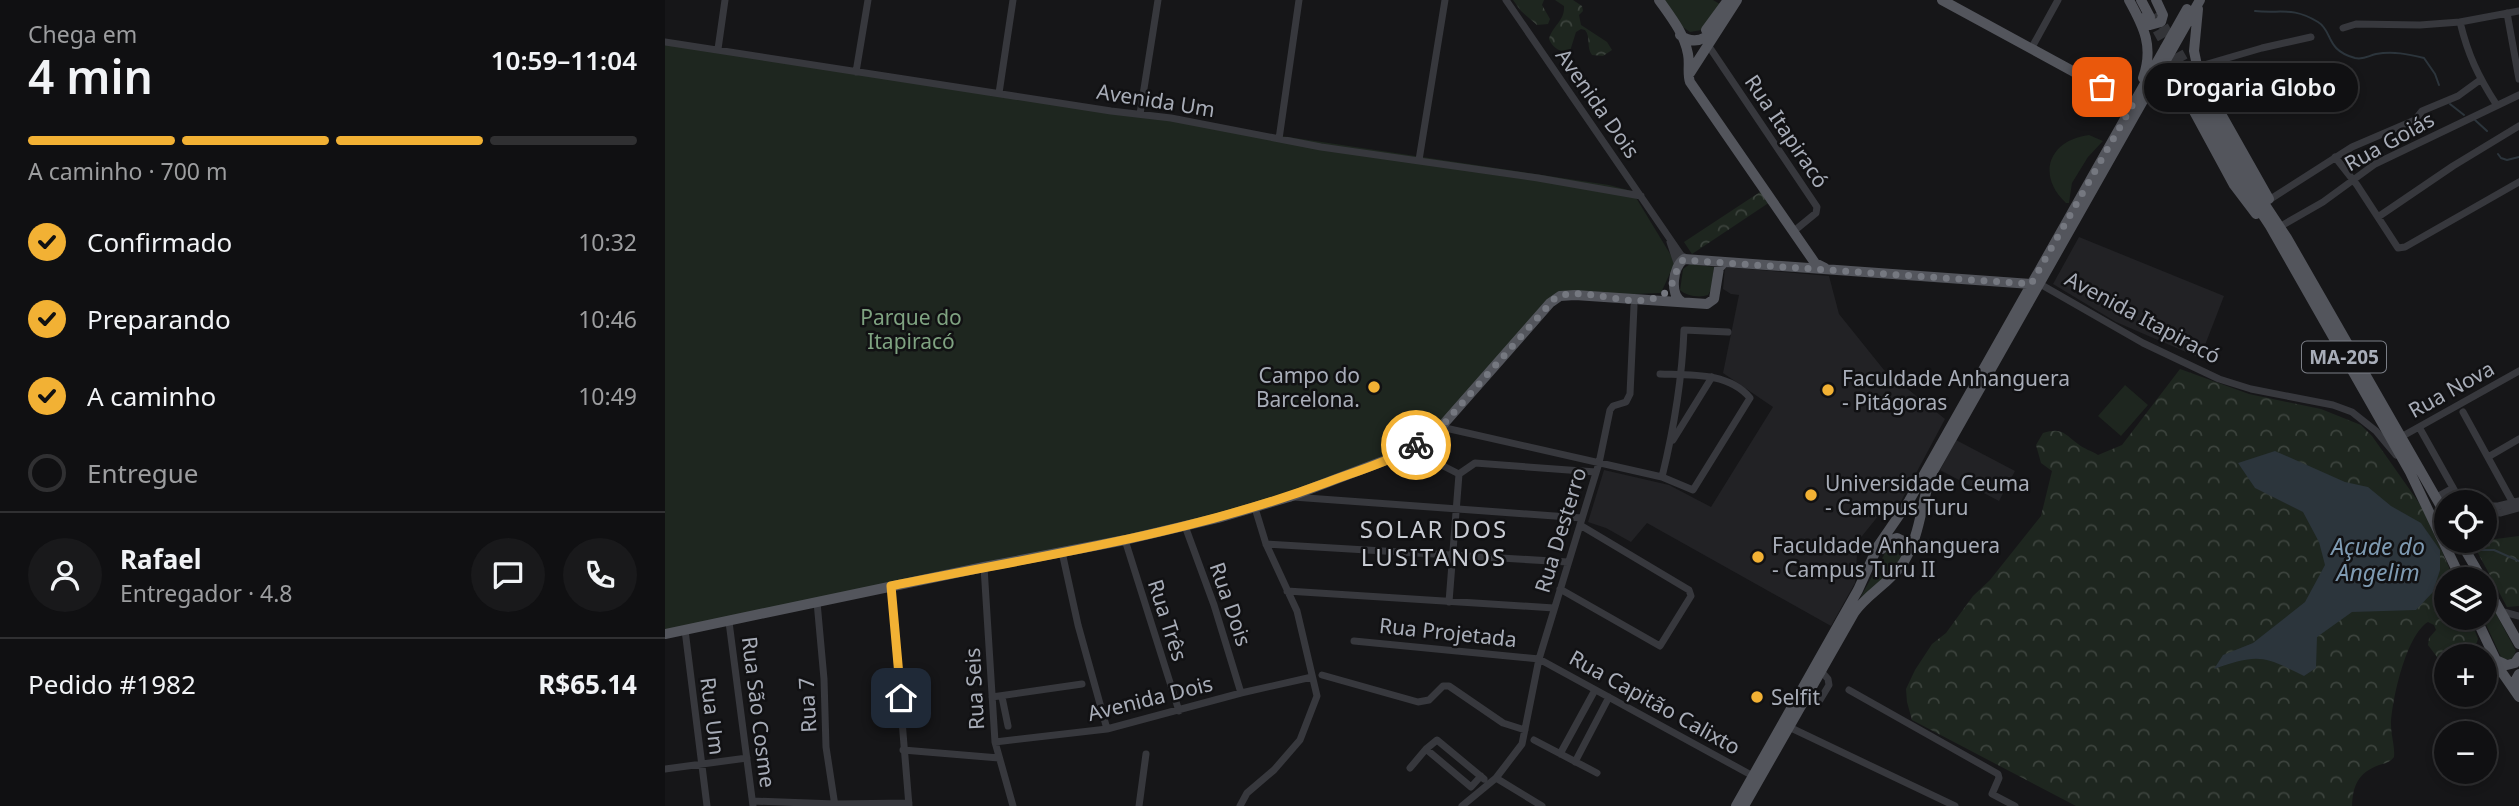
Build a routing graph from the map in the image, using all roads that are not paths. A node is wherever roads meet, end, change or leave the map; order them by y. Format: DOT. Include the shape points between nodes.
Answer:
graph roads {
  1 [pos="725,0"];
  2 [pos="869,0"];
  3 [pos="1013,0"];
  4 [pos="1158,0"];
  5 [pos="1299,0"];
  6 [pos="1445,0"];
  7 [pos="1506,0"];
  8 [pos="1654,0"];
  9 [pos="1659,0"];
  10 [pos="1737,0"];
  11 [pos="1943,0"];
  12 [pos="2058,0"];
  13 [pos="2129,0"];
  14 [pos="2141,0"];
  15 [pos="2200,0"];
  16 [pos="2190,4"];
  17 [pos="1725,7"];
  18 [pos="2154,7"];
  19 [pos="2135,11"];
  20 [pos="2519,11"];
  21 [pos="2507,13"];
  22 [pos="2460,22"];
  23 [pos="2343,28"];
  24 [pos="1677,30"];
  25 [pos="2311,37"];
  26 [pos="665,42"];
  27 [pos="1708,45"];
  28 [pos="718,49"];
  29 [pos="2031,49"];
  30 [pos="2517,59"];
  31 [pos="856,72"];
  32 [pos="2192,73"];
  33 [pos="1688,76"];
  34 [pos="2519,79"];
  35 [pos="2480,80"];
  36 [pos="2149,90"];
  37 [pos="2181,91"];
  38 [pos="999,93"];
  39 [pos="2519,95"];
  40 [pos="2133,104"];
  41 [pos="2497,104"];
  42 [pos="1140,114"];
  43 [pos="2519,126"];
  44 [pos="1279,139"];
  45 [pos="2335,157"];
  46 [pos="1419,160"];
  47 [pos="2352,180"];
  48 [pos="2519,182"];
  49 [pos="1641,196"];
  50 [pos="2269,200"];
  51 [pos="2378,217"];
  52 [pos="1663,226"];
  53 [pos="2281,226"];
  54 [pos="1794,231"];
  55 [pos="2283,239"];
  56 [pos="1688,260"];
  57 [pos="1719,264"];
  58 [pos="1813,265"];
  59 [pos="1678,266"];
  60 [pos="1676,277"];
  61 [pos="2036,284"];
  62 [pos="1682,302"];
  63 [pos="1638,303"];
  64 [pos="1728,332"];
  65 [pos="2519,371"];
  66 [pos="1660,374"];
  67 [pos="1682,375"];
  68 [pos="1712,377"];
  69 [pos="2463,412"];
  70 [pos="1441,427"];
  71 [pos="2419,427"];
  72 [pos="2401,437"];
  73 [pos="2519,439"];
  74 [pos="1670,443"];
  75 [pos="1410,449"];
  76 [pos="1394,457"];
  77 [pos="2488,457"];
  78 [pos="1433,461"];
  79 [pos="1599,463"];
  80 [pos="1596,472"];
  81 [pos="2410,472"];
  82 [pos="1458,474"];
  83 [pos="1661,477"];
  84 [pos="2453,488"];
  85 [pos="2449,490"];
  86 [pos="2434,496"];
  87 [pos="1289,497"];
  88 [pos="2517,504"];
  89 [pos="2497,505"];
  90 [pos="1255,508"];
  91 [pos="1456,509"];
  92 [pos="2497,513"];
  93 [pos="1581,522"];
  94 [pos="1185,526"];
  95 [pos="1125,540"];
  96 [pos="1266,544"];
  97 [pos="1062,552"];
  98 [pos="1453,556"];
  99 [pos="1907,556"];
  100 [pos="1568,562"];
  101 [pos="984,567"];
  102 [pos="2456,567"];
  103 [pos="1863,578"];
  104 [pos="891,586"];
  105 [pos="1560,589"];
  106 [pos="1287,591"];
  107 [pos="817,602"];
  108 [pos="1449,602"];
  109 [pos="2497,606"];
  110 [pos="1555,608"];
  111 [pos="2500,611"];
  112 [pos="2519,616"];
  113 [pos="729,622"];
  114 [pos="685,630"];
  115 [pos="665,634"];
  116 [pos="1354,640"];
  117 [pos="2519,644"];
  118 [pos="2519,657"];
  119 [pos="2497,658"];
  120 [pos="1539,659"];
  121 [pos="2497,662"];
  122 [pos="1824,674"];
  123 [pos="2519,674"];
  124 [pos="1322,675"];
  125 [pos="1313,677"];
  126 [pos="1082,684"];
  127 [pos="1828,688"];
  128 [pos="1595,690"];
  129 [pos="1849,691"];
  130 [pos="1241,693"];
  131 [pos="2518,696"];
  132 [pos="992,697"];
  133 [pos="1002,697"];
  134 [pos="1609,697"];
  135 [pos="1805,699"];
  136 [pos="1179,711"];
  137 [pos="1008,726"];
  138 [pos="1789,727"];
  139 [pos="1107,729"];
  140 [pos="1525,730"];
  141 [pos="1534,740"];
  142 [pos="995,742"];
  143 [pos="1426,749"];
  144 [pos="903,750"];
  145 [pos="1146,754"];
  146 [pos="1560,754"];
  147 [pos="747,758"];
  148 [pos="999,758"];
  149 [pos="1575,762"];
  150 [pos="702,764"];
  151 [pos="1410,768"];
  152 [pos="665,769"];
  153 [pos="1597,774"];
  154 [pos="1481,776"];
  155 [pos="1753,776"];
  156 [pos="1493,781"];
  157 [pos="1474,790"];
  158 [pos="753,804"];
  159 [pos="909,804"];
  160 [pos="835,805"];
  161 [pos="707,806"];
  162 [pos="1013,806"];
  163 [pos="1139,806"];
  164 [pos="1240,806"];
  165 [pos="1462,806"];
  166 [pos="1542,806"];
  167 [pos="1736,806"];
  168 [pos="1744,806"];
  169 [pos="1955,806"];
  170 [pos="2015,806"];
  1 -- 28 [label="street"];
  2 -- 31 [label="street"];
  3 -- 38 [label="street"];
  4 -- 42 [label="street"];
  5 -- 44 [label="street"];
  6 -- 46 [label="street"];
  7 -- 49 [label="street, Avenida Dois"];
  8 -- 24 [label="main road"];
  9 -- 24 [label="main road"];
  10 -- 17 [label="main road"];
  11 -- 29 [label="main road"];
  12 -- 29 [label="street"];
  13 -- 19 [label="main road"];
  14 -- 18 [label="main road"];
  15 -- 32 [label="main road"];
  15 -- 36 [label="main road"];
  16 -- 18 [label="main road" via="2173,13"];
  16 -- 40 [label="main road"];
  17 -- 24 [label="main road" via="1714,31 1701,40 1691,41"];
  17 -- 27 [label="main road"];
  18 -- 19 [label="main road" via="2163,17 2155,26 2146,24"];
  19 -- 40 [label="main road" via="2149,53"];
  20 -- 21 [label="street"];
  21 -- 22 [label="street"];
  21 -- 30 [label="street"];
  22 -- 23 [label="street"];
  22 -- 35 [label="street"];
  24 -- 33 [label="main road" via="1688,58"];
  25 -- 32 [label="street" via="2262,48"];
  26 -- 28 [label="street, Avenida Um"];
  27 -- 33 [label="main road"];
  27 -- 54 [label="street, Rua Itapiracó" via="1818,206"];
  28 -- 31 [label="street, Avenida Um"];
  29 -- 40 [label="main road"];
  30 -- 34 [label="street"];
  31 -- 38 [label="street, Avenida Um"];
  32 -- 37 [label="main road" via="2191,66 2179,68 2176,77"];
  32 -- 50 [label="main road"];
  32 -- 55 [label="main road" via="2245,188"];
  33 -- 54 [label="main road"];
  35 -- 41 [label="street"];
  35 -- 45 [label="street" via="2458,96 2422,111 2415,120"];
  36 -- 37 [label="main road" via="2166,83"];
  36 -- 61 [label="main road"];
  37 -- 55 [label="main road" via="2239,193"];
  38 -- 42 [label="street, Avenida Um"];
  39 -- 41 [label="street, Rua Goiás"];
  40 -- 61 [label="main road"];
  41 -- 47 [label="street, Rua Goiás"];
  42 -- 44 [label="street, Avenida Um"];
  43 -- 51 [label="street"];
  44 -- 46 [label="street, Avenida Um"];
  45 -- 47 [label="street"];
  45 -- 50 [label="street"];
  46 -- 49 [label="street, Avenida Um"];
  47 -- 51 [label="street"];
  47 -- 53 [label="street, Rua Goiás"];
  48 -- 51 [label="street" via="2405,247 2394,244"];
  49 -- 52 [label="street, Avenida Dois"];
  50 -- 53 [label="main road"];
  52 -- 56 [label="street, Avenida Dois"];
  52 -- 59 [label="street, Avenida Dois"];
  53 -- 55 [label="main road"];
  54 -- 58 [label="main road"];
  55 -- 72 [label="main road, MA-205"];
  55 -- 81 [label="main road, MA-205"];
  56 -- 57 [label="main road, Avenida Itapiracó"];
  56 -- 59 [label="main road"];
  57 -- 58 [label="main road, Avenida Itapiracó"];
  57 -- 62 [label="main road" via="1712,302"];
  58 -- 61 [label="main road, Avenida Itapiracó" via="1829,270"];
  59 -- 60 [label="main road"];
  60 -- 62 [label="main road" via="1674,294"];
  60 -- 63 [label="main road" via="1664,293"];
  61 -- 81 [label="street, Avenida Itapiracó" via="2219,379 2352,412 2376,431"];
  61 -- 99 [label="main road" via="1931,475"];
  61 -- 103 [label="main road" via="1909,501 1878,545"];
  62 -- 63 [label="main road"];
  63 -- 70 [label="main road" via="1575,295 1555,298"];
  63 -- 79 [label="street, Rua Desterro" via="1630,394 1626,402 1610,410"];
  64 -- 67 [label="street" via="1684,330"];
  65 -- 71 [label="street, Rua Nova"];
  66 -- 67 [label="street"];
  67 -- 68 [label="street"];
  67 -- 74 [label="street"];
  68 -- 74 [label="street"];
  68 -- 83 [label="street" via="1745,393 1749,402 1695,489"];
  69 -- 77 [label="street"];
  70 -- 75 [label="main road"];
  70 -- 79 [label="street"];
  71 -- 72 [label="street, Rua Nova"];
  71 -- 84 [label="street"];
  72 -- 86 [label="main road, MA-205"];
  73 -- 77 [label="street"];
  74 -- 83 [label="street"];
  75 -- 76 [label="main road"];
  75 -- 78 [label="street"];
  76 -- 78 [label="street"];
  76 -- 87 [label="main road"];
  77 -- 88 [label="street"];
  78 -- 82 [label="street"];
  79 -- 80 [label="street, Rua Desterro"];
  79 -- 83 [label="street"];
  80 -- 82 [label="street" via="1475,463"];
  80 -- 93 [label="street, Rua Desterro"];
  81 -- 102 [label="main road, MA-205"];
  82 -- 91 [label="street"];
  84 -- 85 [label="street"];
  87 -- 90 [label="main road"];
  87 -- 91 [label="street"];
  88 -- 89 [label="street"];
  88 -- 92 [label="street"];
  90 -- 94 [label="main road"];
  90 -- 96 [label="street"];
  91 -- 93 [label="street"];
  91 -- 98 [label="street"];
  93 -- 100 [label="street, Rua Desterro"];
  93 -- 105 [label="street" via="1689,590 1690,599 1660,646"];
  94 -- 95 [label="main road"];
  94 -- 130 [label="street, Rua Dois"];
  95 -- 97 [label="main road"];
  95 -- 136 [label="street, Rua Três"];
  96 -- 98 [label="street"];
  96 -- 106 [label="street"];
  97 -- 101 [label="main road"];
  97 -- 139 [label="street"];
  98 -- 100 [label="street"];
  98 -- 108 [label="street"];
  99 -- 103 [label="main road" via="1905,542 1891,539"];
  99 -- 122 [label="main road" via="1857,608"];
  100 -- 105 [label="street, Rua Desterro"];
  101 -- 104 [label="main road"];
  101 -- 132 [label="street, Rua Seis"];
  103 -- 155 [label="main road"];
  104 -- 107 [label="main road"];
  104 -- 144 [label="street"];
  105 -- 110 [label="street, Rua Desterro"];
  106 -- 108 [label="street"];
  106 -- 125 [label="street" via="1299,617"];
  107 -- 113 [label="main road"];
  107 -- 160 [label="street, Rua 7" via="826,747"];
  108 -- 110 [label="street"];
  109 -- 111 [label="main road"];
  110 -- 120 [label="street, Rua Desterro"];
  111 -- 112 [label="street"];
  111 -- 117 [label="main road"];
  113 -- 114 [label="main road"];
  113 -- 147 [label="street, Rua São Cosme"];
  114 -- 115 [label="main road"];
  114 -- 150 [label="street, Rua Um"];
  116 -- 120 [label="street, Rua Projetada"];
  118 -- 119 [label="main road" via="2513,664 2502,665"];
  120 -- 128 [label="street, Rua Capitão Calixto"];
  120 -- 140 [label="street"];
  121 -- 131 [label="main road"];
  122 -- 127 [label="street"];
  122 -- 127 [label="street" via="1838,689"];
  122 -- 135 [label="main road"];
  123 -- 131 [label="main road" via="2514,684"];
  124 -- 140 [label="street" via="1418,702 1449,686 1503,723"];
  125 -- 130 [label="street, Avenida Dois"];
  125 -- 164 [label="street" via="1317,696 1300,740 1247,793"];
  126 -- 133 [label="street"];
  127 -- 135 [label="street" via="1820,700"];
  128 -- 134 [label="street, Rua Capitão Calixto"];
  128 -- 146 [label="street"];
  129 -- 170 [label="street" via="1998,774 1991,794"];
  130 -- 136 [label="street, Avenida Dois"];
  132 -- 133 [label="street"];
  132 -- 142 [label="street, Rua Seis"];
  133 -- 137 [label="street"];
  134 -- 149 [label="street"];
  134 -- 155 [label="street, Rua Capitão Calixto"];
  135 -- 138 [label="main road"];
  136 -- 139 [label="street, Avenida Dois"];
  138 -- 168 [label="main road"];
  138 -- 169 [label="street"];
  139 -- 142 [label="street, Avenida Dois"];
  140 -- 156 [label="street" via="1519,751"];
  141 -- 146 [label="street"];
  142 -- 148 [label="street, Rua Seis"];
  143 -- 151 [label="street"];
  143 -- 154 [label="street" via="1437,740"];
  143 -- 157 [label="street"];
  144 -- 148 [label="street"];
  144 -- 159 [label="street"];
  145 -- 163 [label="street"];
  146 -- 149 [label="street"];
  147 -- 150 [label="street"];
  147 -- 158 [label="street, Rua São Cosme"];
  148 -- 162 [label="street, Rua Seis"];
  149 -- 153 [label="street"];
  150 -- 152 [label="street"];
  150 -- 161 [label="street, Rua Um"];
  154 -- 156 [label="street"];
  154 -- 157 [label="street"];
  155 -- 167 [label="main road"];
  156 -- 157 [label="street"];
  156 -- 166 [label="street"];
  157 -- 165 [label="street"];
  158 -- 160 [label="street"];
  159 -- 160 [label="street"];
}
